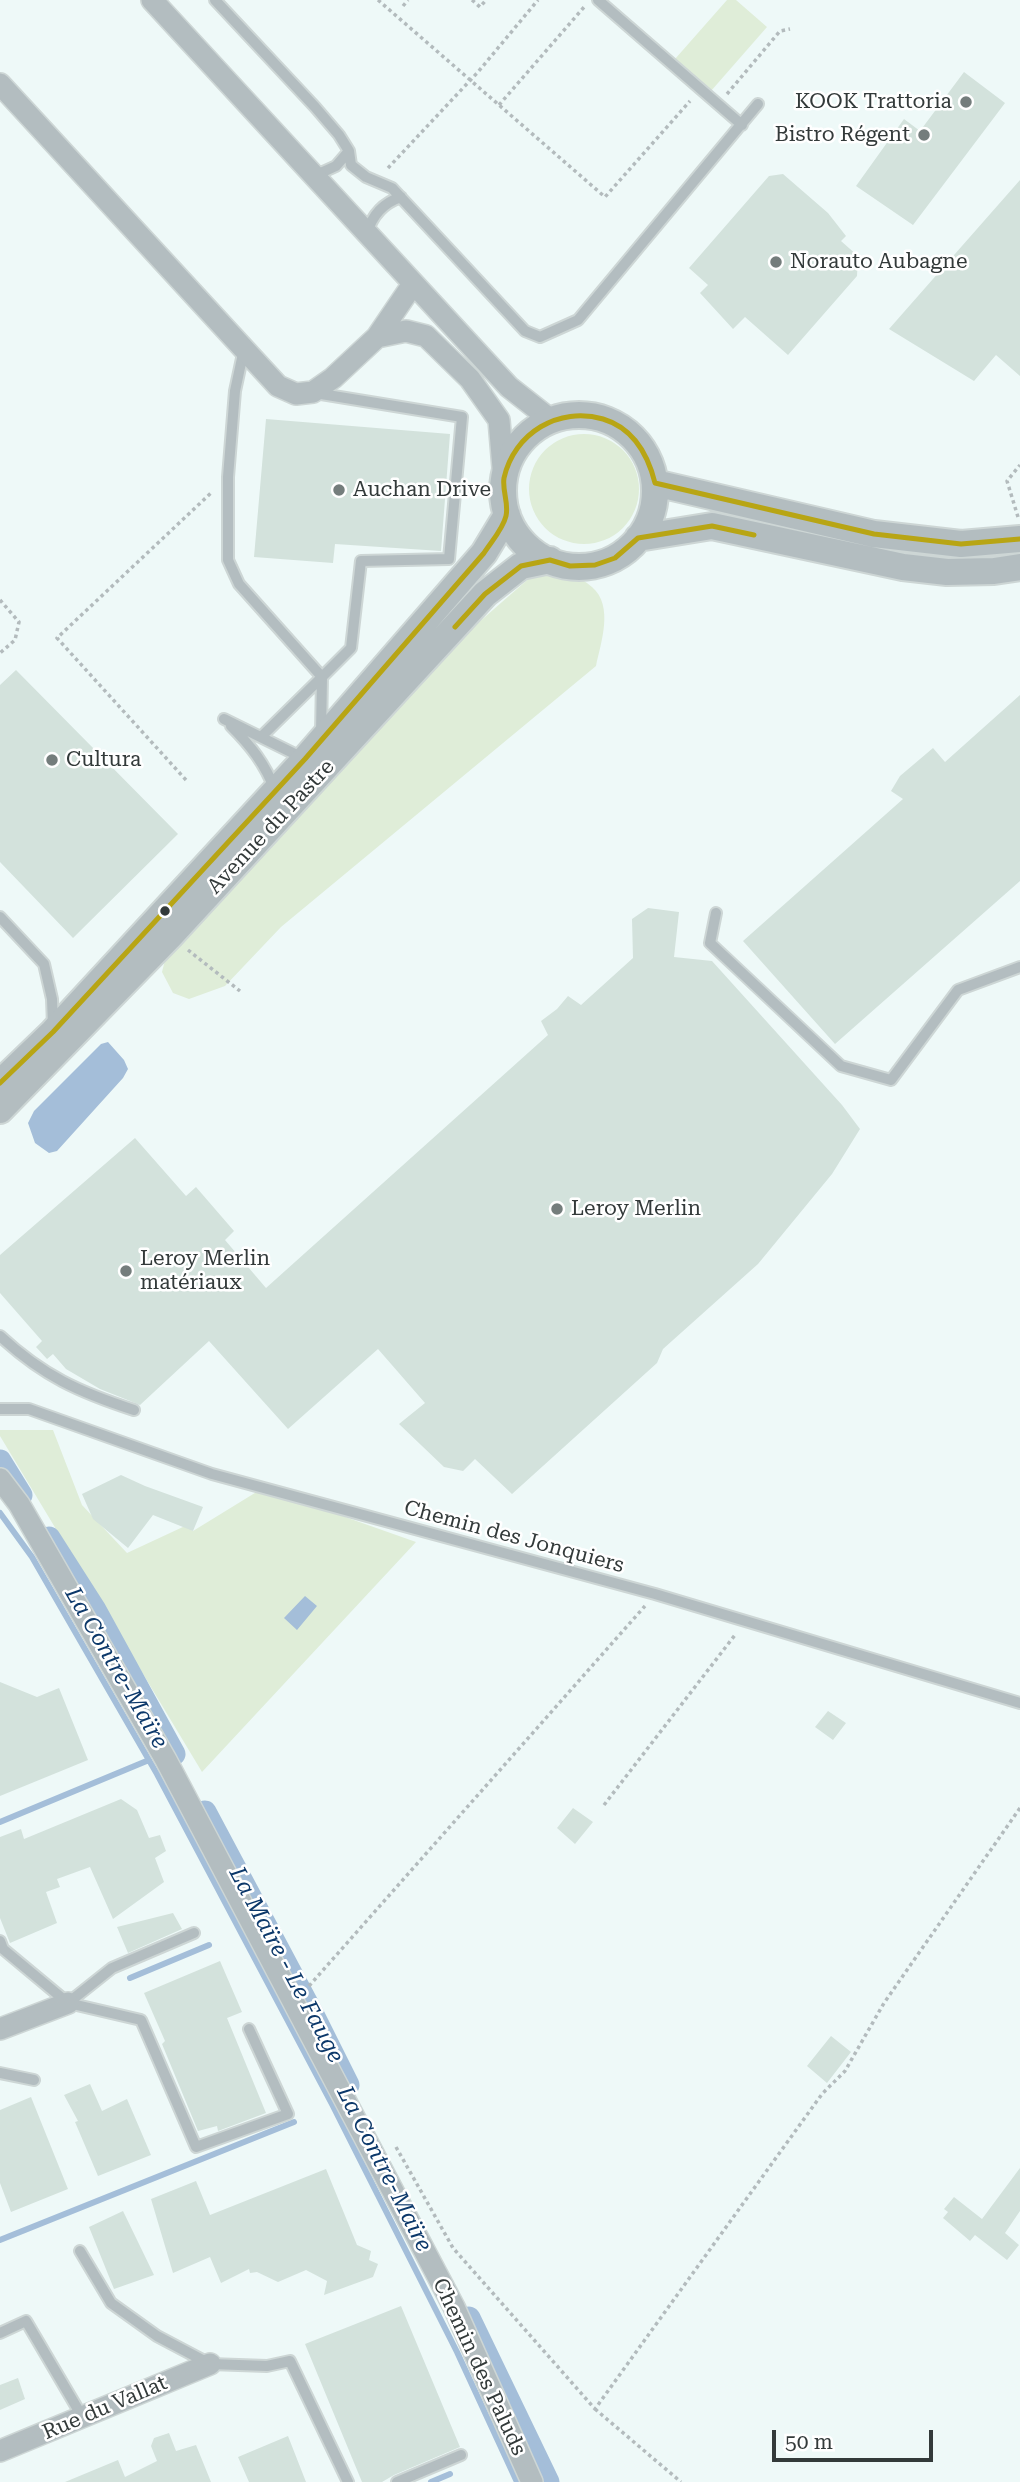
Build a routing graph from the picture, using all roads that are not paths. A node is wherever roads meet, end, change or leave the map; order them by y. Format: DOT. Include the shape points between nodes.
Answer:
graph roads {
  1 [pos="152,0"];
  2 [pos="215,0"];
  3 [pos="598,0"];
  4 [pos="0,84"];
  5 [pos="758,104"];
  6 [pos="741,125"];
  7 [pos="349,151"];
  8 [pos="314,176"];
  9 [pos="401,197"];
  10 [pos="367,233"];
  11 [pos="413,284"];
  12 [pos="377,337"];
  13 [pos="244,349"];
  14 [pos="313,393"];
  15 [pos="551,420"];
  16 [pos="504,480"];
  17 [pos="654,483"];
  18 [pos="507,515"];
  19 [pos="638,538"];
  20 [pos="1020,539"];
  21 [pos="550,560"];
  22 [pos="1020,567"];
  23 [pos="322,677"];
  24 [pos="261,737"];
  25 [pos="313,750"];
  26 [pos="275,790"];
  27 [pos="716,913"];
  28 [pos="0,917"];
  29 [pos="1020,967"];
  30 [pos="53,1032"];
  31 [pos="1,1104"];
  32 [pos="0,1336"];
  33 [pos="0,1409"];
  34 [pos="134,1410"];
  35 [pos="0,1479"];
  36 [pos="1020,1703"];
  37 [pos="194,1933"];
  38 [pos="0,1941"];
  39 [pos="68,2003"];
  40 [pos="0,2029"];
  41 [pos="249,2029"];
  42 [pos="0,2073"];
  43 [pos="34,2080"];
  44 [pos="80,2251"];
  45 [pos="0,2333"];
  46 [pos="210,2364"];
  47 [pos="83,2418"];
  48 [pos="0,2451"];
  49 [pos="461,2455"];
  50 [pos="348,2482"];
  51 [pos="397,2482"];
  52 [pos="532,2482"];
  1 -- 8 [label="street"];
  2 -- 7 [label="lane" via="315,107"];
  3 -- 6 [label="lane"];
  4 -- 13 [label="street"];
  5 -- 6 [label="lane"];
  6 -- 9 [label="lane" via="578,320 540,337 525,331"];
  7 -- 8 [label="lane" via="335,166"];
  7 -- 9 [label="lane" via="351,165"];
  8 -- 10 [label="street"];
  9 -- 10 [label="lane" via="390,201 371,220"];
  10 -- 11 [label="street"];
  11 -- 12 [label="street"];
  11 -- 15 [label="street" via="509,387"];
  12 -- 14 [label="street"];
  12 -- 16 [label="street" via="406,331 426,336 470,379 499,420"];
  13 -- 14 [label="street" via="278,386 296,394"];
  13 -- 23 [label="lane" via="235,391 228,477 228,560 239,584"];
  14 -- 23 [label="lane" via="462,417 449,559 361,561 352,648"];
  15 -- 16 [label="street" via="518,445"];
  15 -- 17 [label="street" via="589,415 617,425 647,456"];
  16 -- 18 [label="street"];
  17 -- 19 [label="street" via="649,519"];
  17 -- 20 [label="street" via="874,534 961,544"];
  18 -- 21 [label="street" via="528,547"];
  18 -- 25 [label="street, Avenue du Pastre" via="484,553"];
  19 -- 21 [label="street" via="615,558 595,565 570,566"];
  19 -- 22 [label="street" via="712,526 903,567 947,572"];
  21 -- 31 [label="street, Avenue du Pastre" via="521,566 485,594 170,936"];
  23 -- 24 [label="lane"];
  23 -- 25 [label="lane"];
  24 -- 25 [label="lane"];
  24 -- 26 [label="lane" via="224,719 267,768"];
  25 -- 26 [label="street, Avenue du Pastre"];
  26 -- 30 [label="street, Avenue du Pastre"];
  27 -- 29 [label="lane" via="709,943 841,1066 891,1080 958,990"];
  28 -- 30 [label="lane" via="44,964"];
  30 -- 31 [label="street, Avenue du Pastre"];
  32 -- 34 [label="lane" via="36,1367 84,1394"];
  33 -- 36 [label="lane, Chemin des Jonquiers" via="29,1409 212,1474 655,1594"];
  35 -- 52 [label="street, Chemin des Paluds" via="19,1504 166,1759 454,2307"];
  37 -- 39 [label="lane" via="112,1968"];
  38 -- 39 [label="lane" via="3,1949"];
  39 -- 40 [label="street"];
  39 -- 41 [label="lane" via="141,2020 196,2147 288,2114"];
  42 -- 43 [label="lane"];
  44 -- 46 [label="lane" via="111,2303 157,2336"];
  45 -- 47 [label="lane" via="26,2321"];
  46 -- 47 [label="street, Rue du Vallat"];
  46 -- 50 [label="lane" via="267,2366 290,2361"];
  47 -- 48 [label="street, Rue du Vallat"];
  49 -- 51 [label="lane"];
}
